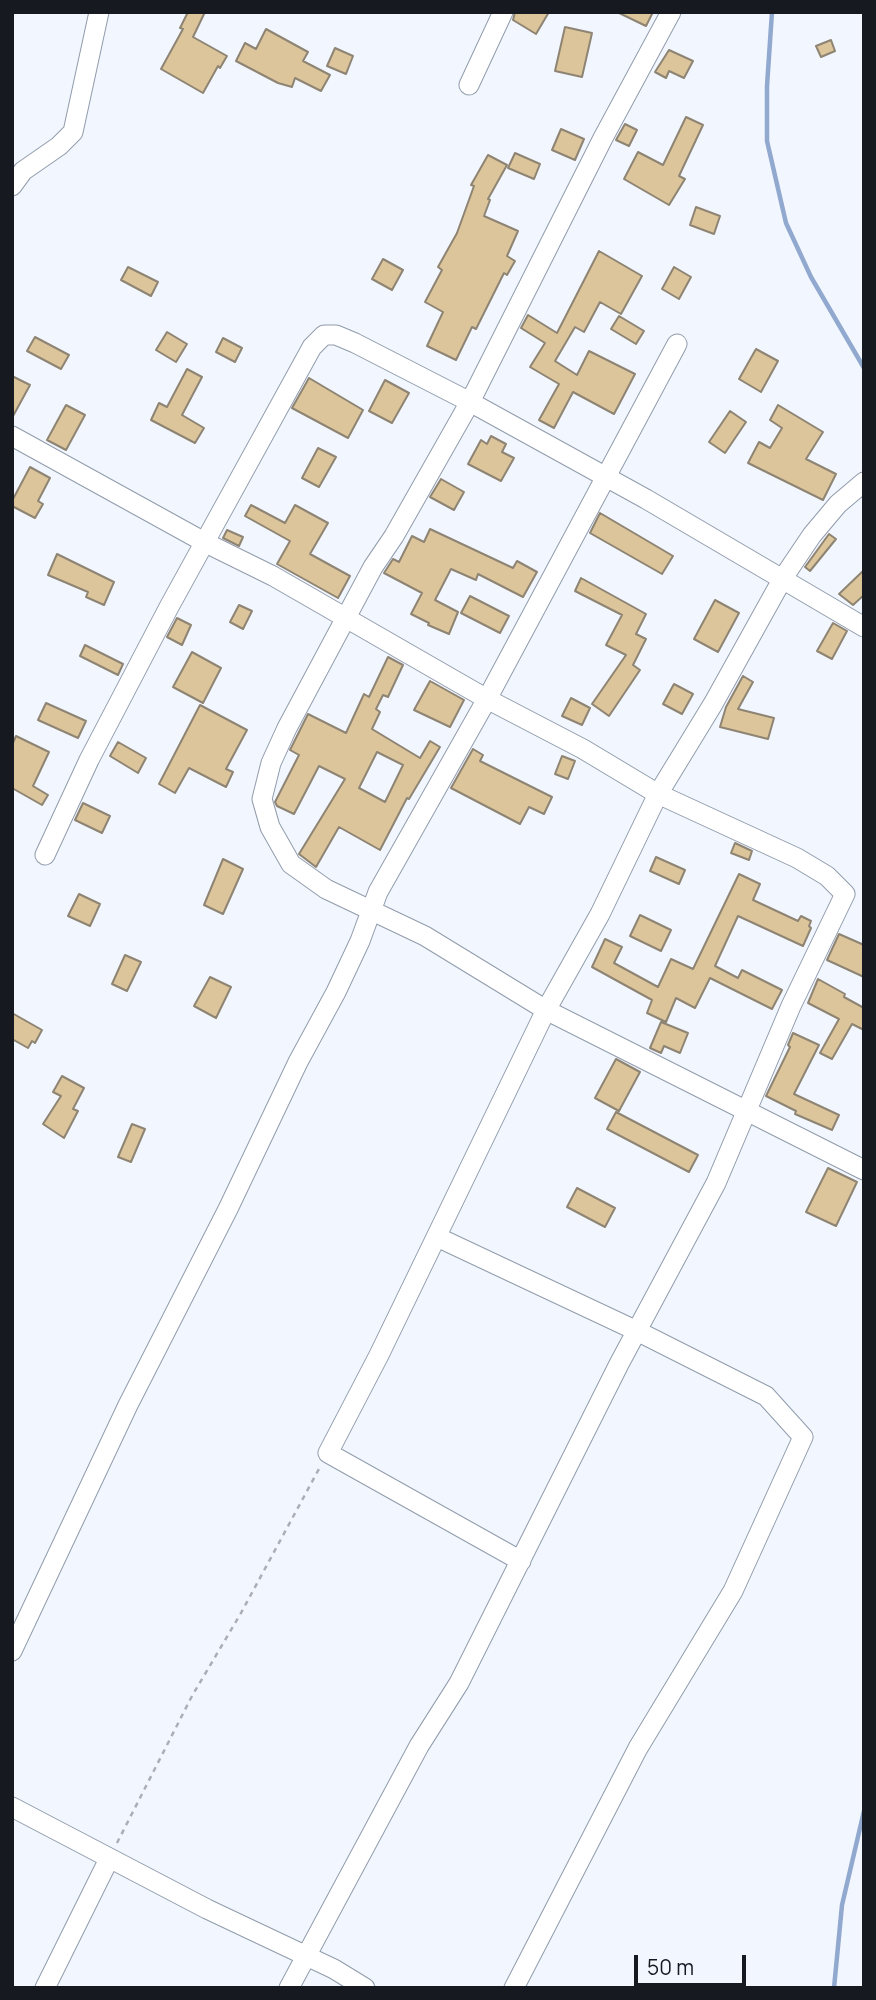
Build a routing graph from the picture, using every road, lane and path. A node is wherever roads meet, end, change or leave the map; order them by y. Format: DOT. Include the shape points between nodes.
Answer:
graph roads {
  1 [pos="99,12"];
  2 [pos="503,12"];
  3 [pos="671,12"];
  4 [pos="469,85"];
  5 [pos="12,186"];
  6 [pos="677,344"];
  7 [pos="470,402"];
  8 [pos="12,436"];
  9 [pos="605,477"];
  10 [pos="864,482"];
  11 [pos="206,542"];
  12 [pos="783,578"];
  13 [pos="346,619"];
  14 [pos="864,627"];
  15 [pos="487,699"];
  16 [pos="658,794"];
  17 [pos="45,855"];
  18 [pos="372,911"];
  19 [pos="546,1010"];
  20 [pos="748,1111"];
  21 [pos="864,1170"];
  22 [pos="437,1237"];
  23 [pos="637,1331"];
  24 [pos="328,1453"];
  25 [pos="521,1562"];
  26 [pos="12,1651"];
  27 [pos="12,1807"];
  28 [pos="109,1859"];
  29 [pos="305,1955"];
  30 [pos="46,1988"];
  31 [pos="289,1988"];
  32 [pos="365,1988"];
  33 [pos="514,1988"];
  1 -- 5 [label="street" via="73,132 23,171"];
  2 -- 4 [label="street"];
  3 -- 7 [label="street"];
  6 -- 9 [label="street"];
  7 -- 9 [label="street"];
  7 -- 11 [label="street" via="348,340 324,335 302,366"];
  7 -- 13 [label="street"];
  8 -- 11 [label="street"];
  9 -- 12 [label="street"];
  9 -- 15 [label="street"];
  10 -- 12 [label="street" via="838,504"];
  11 -- 13 [label="street"];
  11 -- 17 [label="street" via="89,760"];
  12 -- 14 [label="street"];
  12 -- 16 [label="street"];
  13 -- 15 [label="street"];
  13 -- 18 [label="street" via="287,728 262,799 270,827 291,864 326,889"];
  15 -- 16 [label="street"];
  15 -- 18 [label="street" via="378,892"];
  16 -- 19 [label="street" via="600,914"];
  16 -- 20 [label="street" via="797,858 827,876 845,894"];
  18 -- 19 [label="street" via="435,941"];
  18 -- 26 [label="street"];
  19 -- 20 [label="street"];
  19 -- 22 [label="street"];
  20 -- 21 [label="street"];
  20 -- 23 [label="street" via="716,1183"];
  22 -- 23 [label="street"];
  22 -- 24 [label="street"];
  23 -- 25 [label="street"];
  23 -- 33 [label="street" via="766,1396 803,1437 733,1591 638,1748"];
  24 -- 25 [label="street"];
  24 -- 28 [label="path" via="192,1696"];
  25 -- 29 [label="street" via="459,1683 419,1746"];
  27 -- 28 [label="street"];
  28 -- 29 [label="street"];
  28 -- 30 [label="street"];
  29 -- 31 [label="street"];
  29 -- 32 [label="street"];
}
